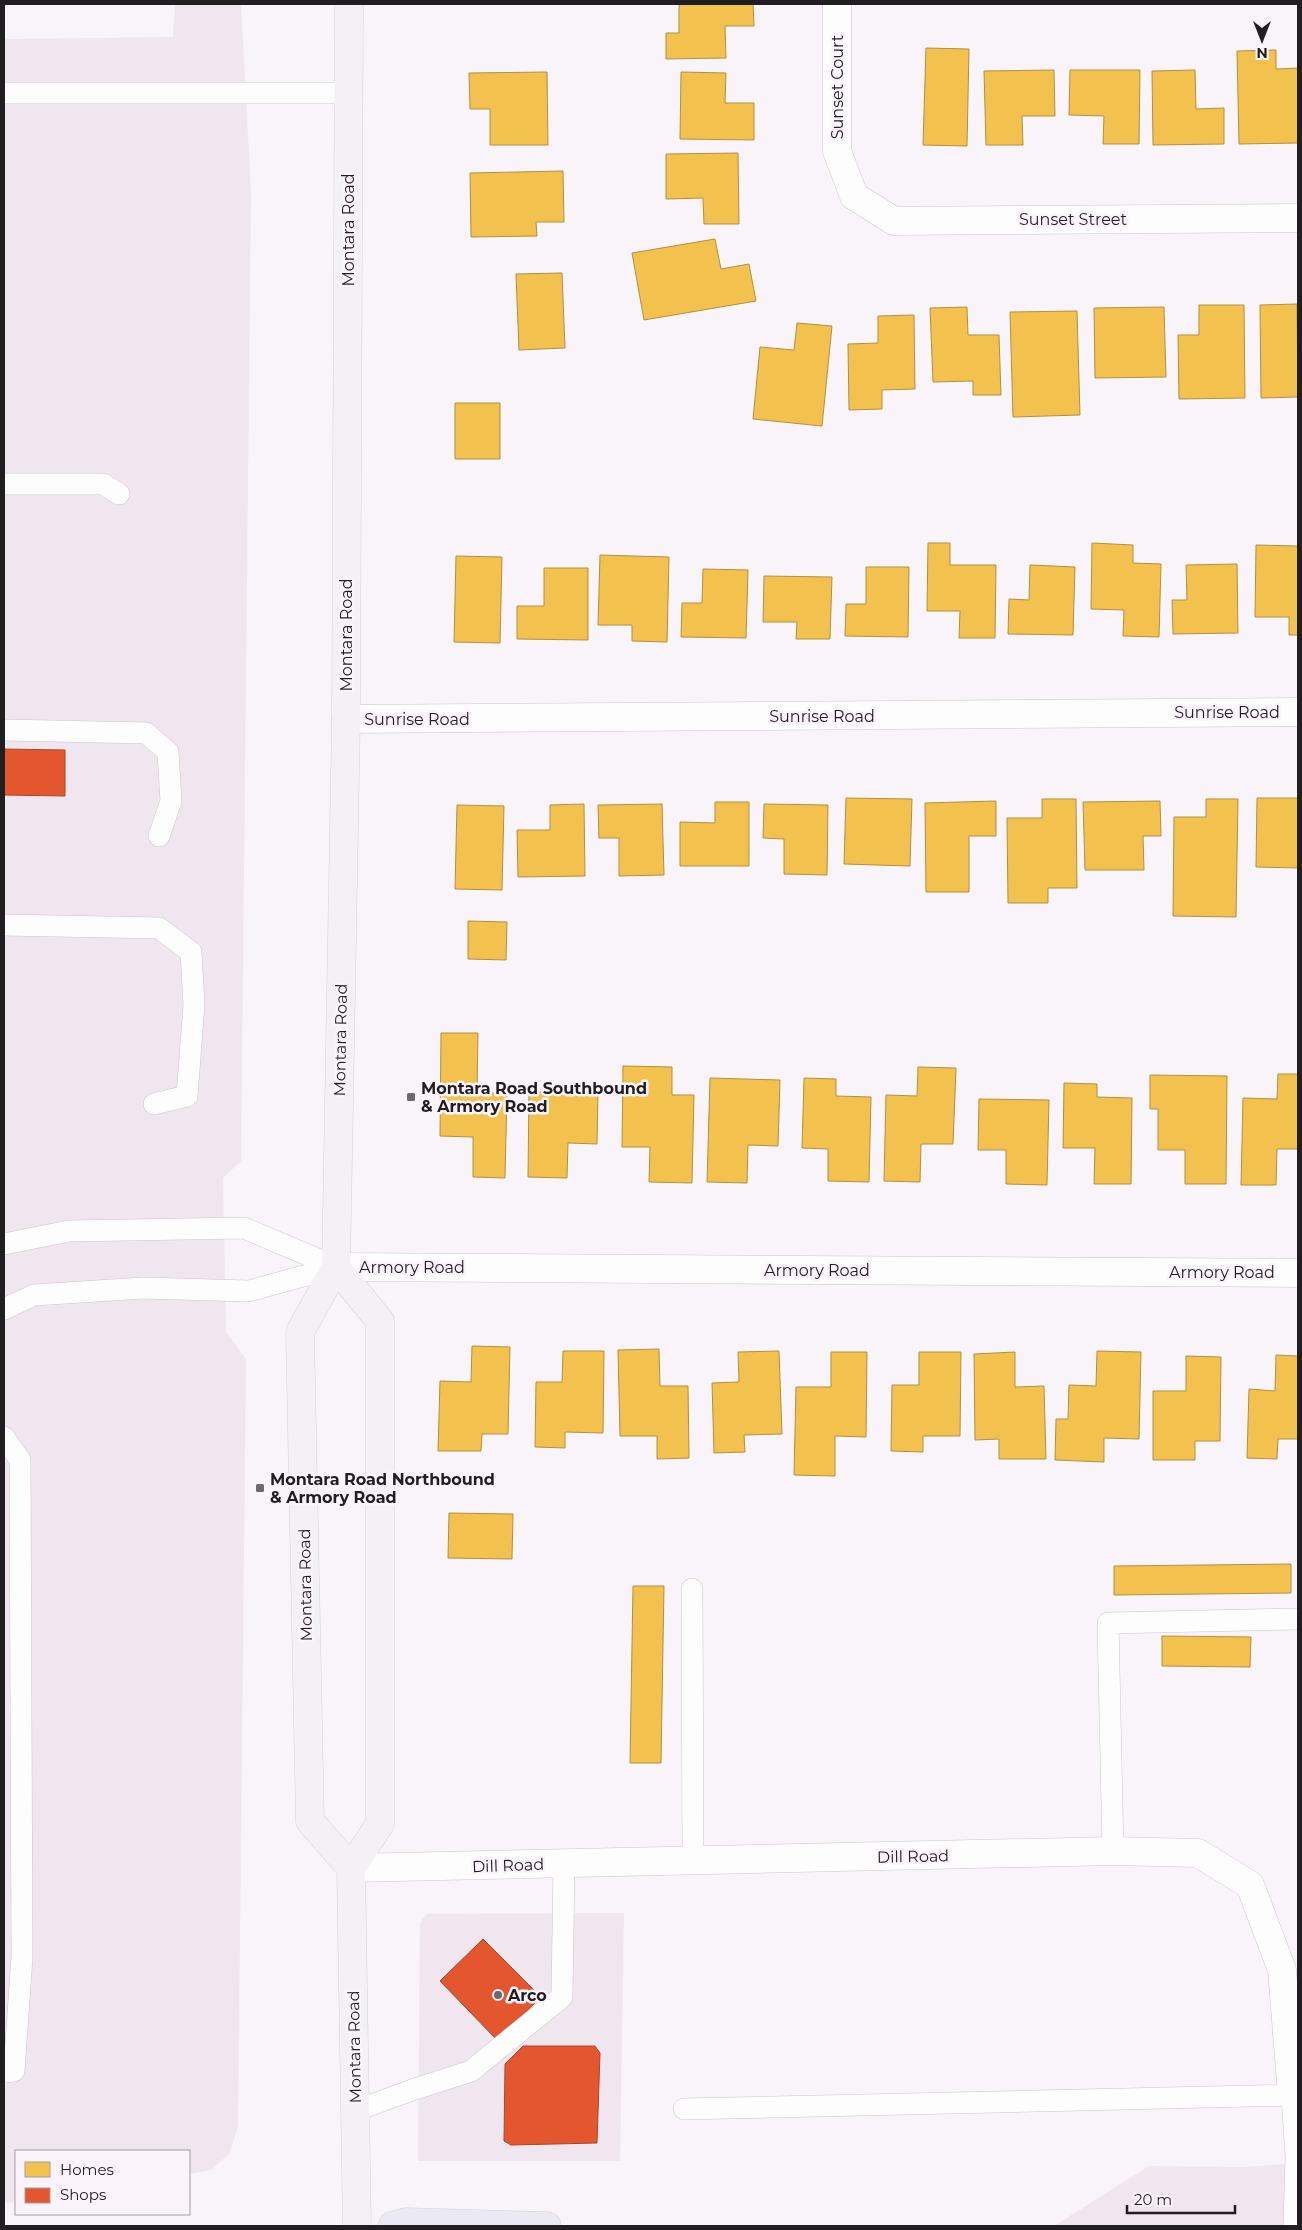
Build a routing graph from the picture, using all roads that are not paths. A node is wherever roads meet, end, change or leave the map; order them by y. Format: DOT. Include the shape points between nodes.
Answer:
graph roads {
  1 [pos="349,4"];
  2 [pos="837,4"];
  3 [pos="4,93"];
  4 [pos="349,93"];
  5 [pos="854,196"];
  6 [pos="1298,218"];
  7 [pos="4,484"];
  8 [pos="119,494"];
  9 [pos="1298,712"];
  10 [pos="346,719"];
  11 [pos="4,730"];
  12 [pos="159,836"];
  13 [pos="4,925"];
  14 [pos="154,1104"];
  15 [pos="4,1244"];
  16 [pos="336,1267"];
  17 [pos="1298,1273"];
  18 [pos="4,1309"];
  19 [pos="4,1437"];
  20 [pos="692,1589"];
  21 [pos="1298,1619"];
  22 [pos="1113,1851"];
  23 [pos="693,1860"];
  24 [pos="564,1863"];
  25 [pos="350,1868"];
  26 [pos="4,2072"];
  27 [pos="1295,2095"];
  28 [pos="684,2109"];
  29 [pos="355,2111"];
  30 [pos="357,2226"];
  31 [pos="392,2226"];
  32 [pos="547,2226"];
  33 [pos="1294,2226"];
  1 -- 4 [label="main road, Montara Road"];
  2 -- 5 [label="street, Sunset Court" via="837,151"];
  3 -- 4 [label="lane"];
  4 -- 10 [label="main road, Montara Road"];
  5 -- 6 [label="street, Sunset Street" via="894,221"];
  7 -- 8 [label="lane" via="103,484"];
  9 -- 10 [label="street, Sunrise Road"];
  10 -- 16 [label="main road, Montara Road"];
  11 -- 12 [label="lane" via="146,732 168,752 171,800"];
  13 -- 14 [label="lane" via="159,928 191,952 194,1005 187,1096"];
  15 -- 16 [label="lane" via="69,1231 244,1228"];
  16 -- 17 [label="street, Armory Road"];
  16 -- 18 [label="lane" via="249,1291 143,1288 34,1295"];
  16 -- 25 [label="main road, Montara Road" via="300,1332 310,1821"];
  16 -- 25 [label="main road" via="380,1321 380,1824"];
  19 -- 26 [label="lane" via="20,1460 22,1957 14,2071"];
  20 -- 23 [label="lane"];
  21 -- 22 [label="lane" via="1108,1623"];
  22 -- 23 [label="street, Dill Road"];
  22 -- 27 [label="street, Dill Road" via="1198,1854 1250,1885 1282,1970"];
  23 -- 24 [label="street, Dill Road"];
  24 -- 25 [label="street, Dill Road"];
  24 -- 29 [label="lane" via="562,1997 470,2071"];
  25 -- 29 [label="main road, Montara Road"];
  27 -- 28 [label="lane"];
  27 -- 33 [label="lane"];
  29 -- 30 [label="main road, Montara Road"];
  31 -- 32 [label="highway" via="406,2222"];
}
